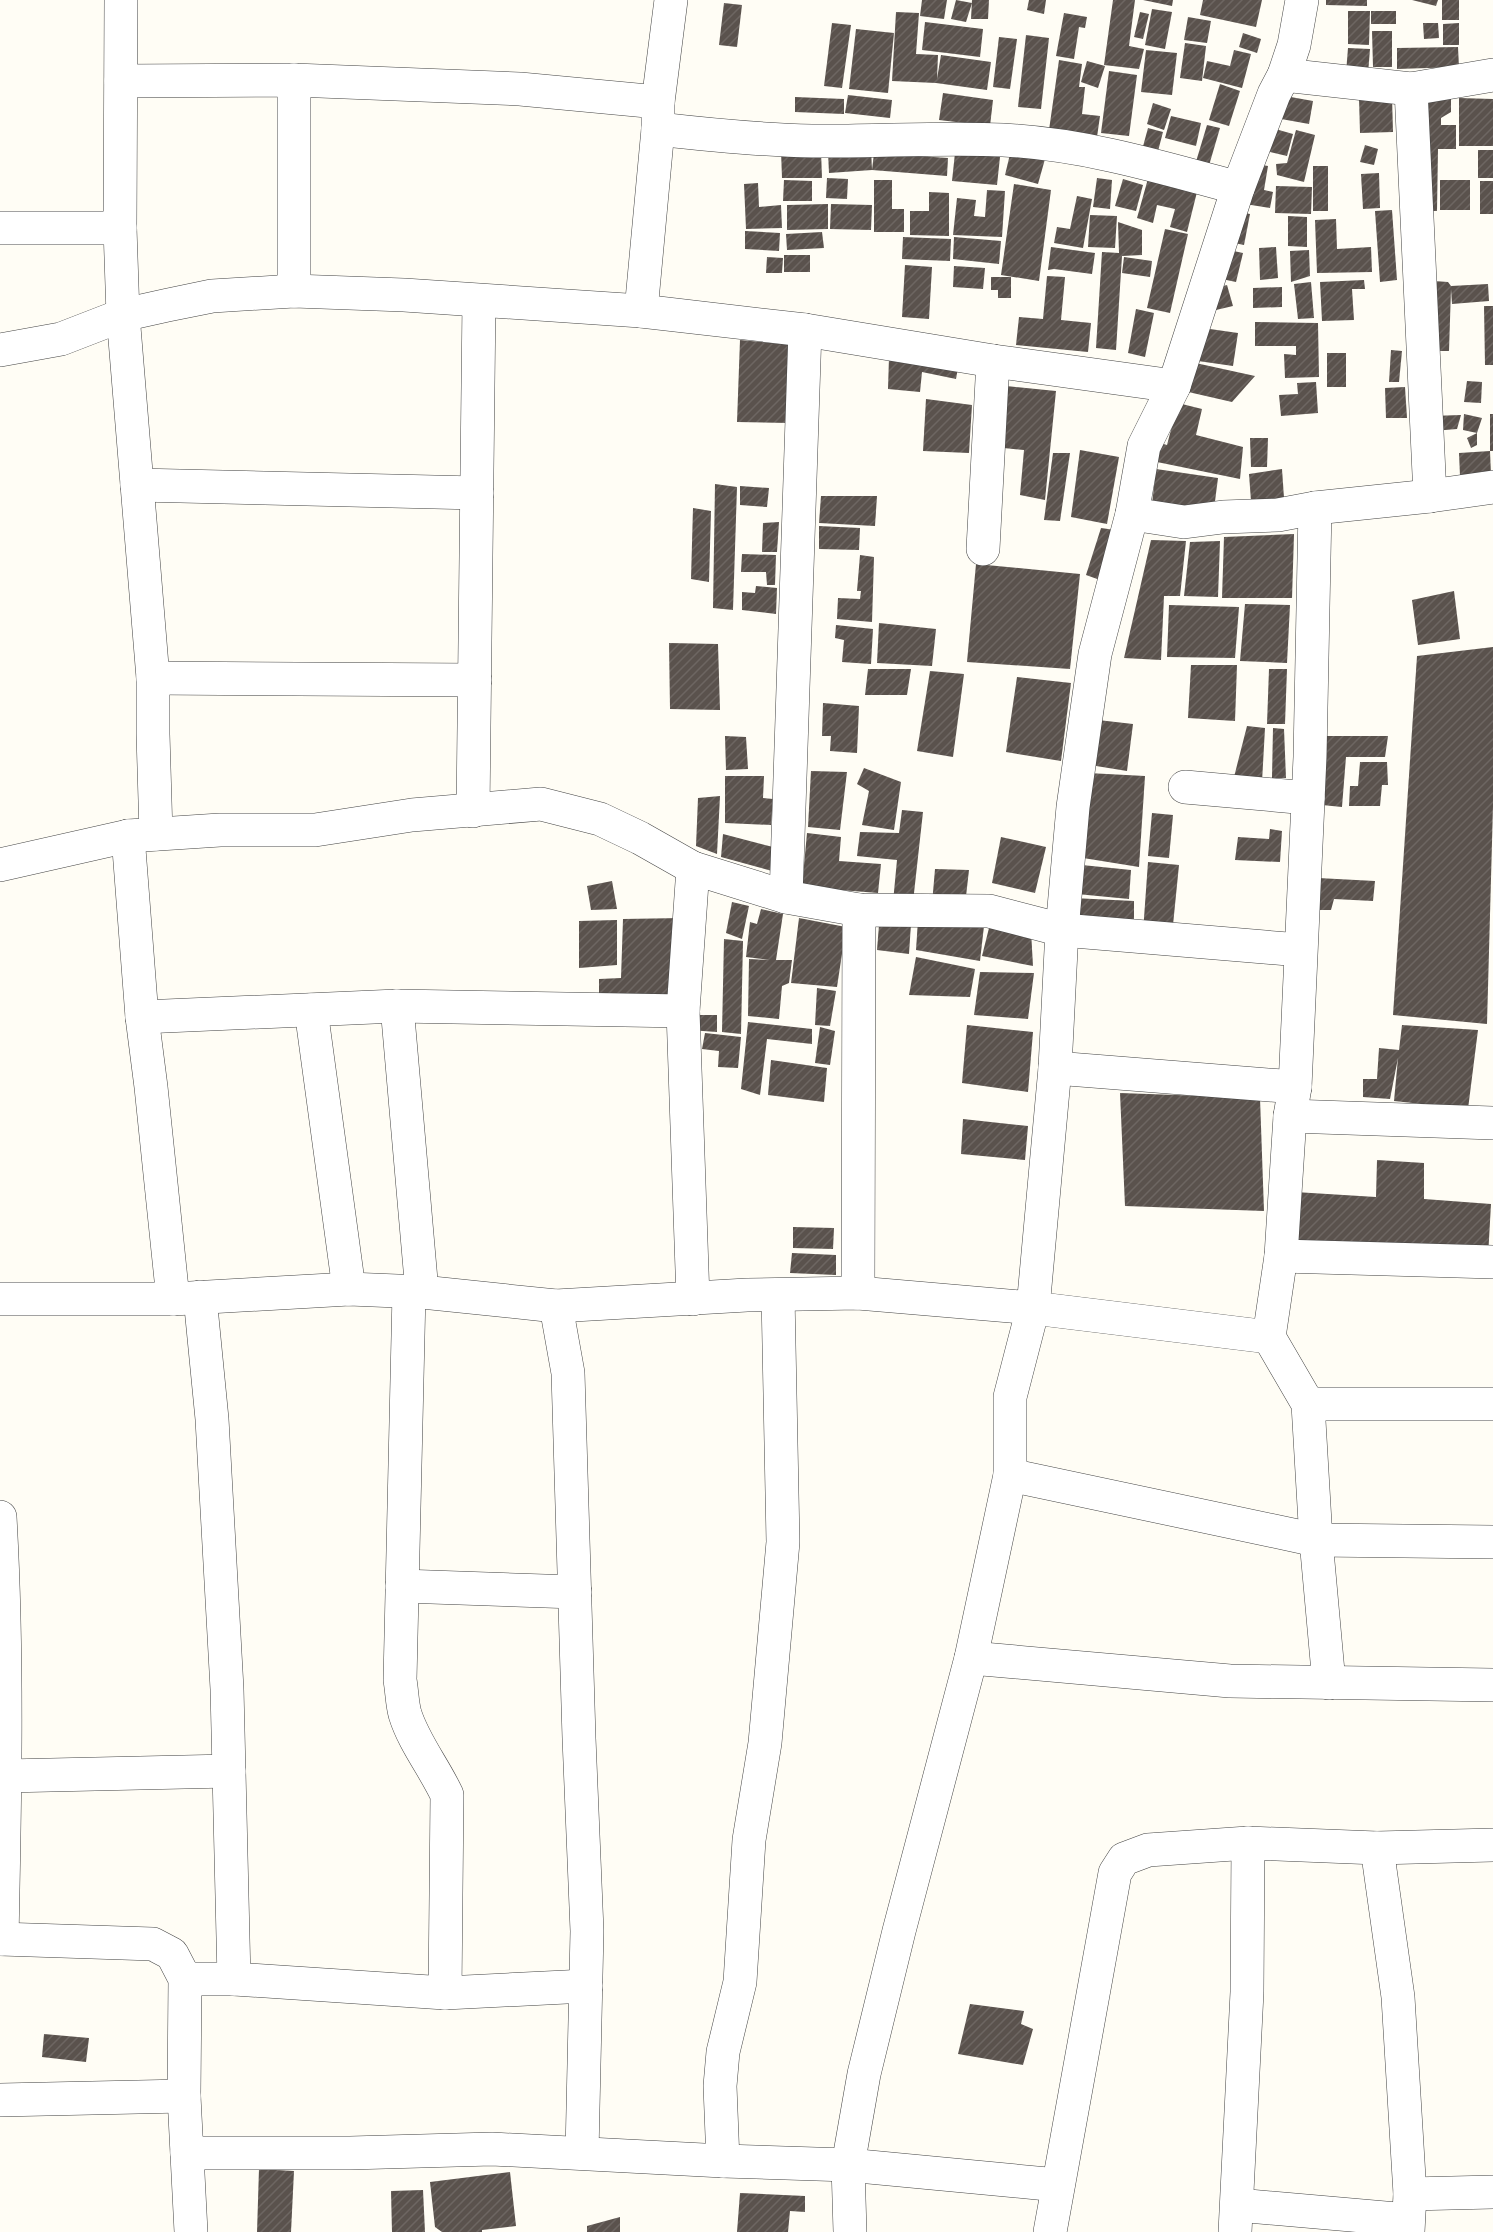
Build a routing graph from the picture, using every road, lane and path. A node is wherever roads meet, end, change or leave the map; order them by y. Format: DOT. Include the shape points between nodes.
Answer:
graph roads {
  1 [pos="121,0"];
  2 [pos="671,0"];
  3 [pos="1302,0"];
  4 [pos="1284,75"];
  5 [pos="1493,75"];
  6 [pos="294,80"];
  7 [pos="121,81"];
  8 [pos="1411,88"];
  9 [pos="658,116"];
  10 [pos="1238,188"];
  11 [pos="0,228"];
  12 [pos="120,228"];
  13 [pos="294,291"];
  14 [pos="479,301"];
  15 [pos="641,311"];
  16 [pos="123,315"];
  17 [pos="805,330"];
  18 [pos="0,350"];
  19 [pos="993,361"];
  20 [pos="1174,386"];
  21 [pos="137,485"];
  22 [pos="1493,487"];
  23 [pos="477,493"];
  24 [pos="1430,496"];
  25 [pos="1315,508"];
  26 [pos="1132,514"];
  27 [pos="983,549"];
  28 [pos="153,678"];
  29 [pos="475,680"];
  30 [pos="1185,787"];
  31 [pos="1308,798"];
  32 [pos="473,811"];
  33 [pos="142,835"];
  34 [pos="0,865"];
  35 [pos="693,868"];
  36 [pos="786,897"];
  37 [pos="859,910"];
  38 [pos="1062,930"];
  39 [pos="1300,950"];
  40 [pos="397,1006"];
  41 [pos="311,1010"];
  42 [pos="683,1011"];
  43 [pos="142,1017"];
  44 [pos="1055,1068"];
  45 [pos="1293,1102"];
  46 [pos="1493,1123"];
  47 [pos="1281,1256"];
  48 [pos="1493,1262"];
  49 [pos="349,1289"];
  50 [pos="415,1292"];
  51 [pos="858,1293"];
  52 [pos="778,1295"];
  53 [pos="186,1298"];
  54 [pos="0,1299"];
  55 [pos="693,1299"];
  56 [pos="556,1306"];
  57 [pos="1033,1308"];
  58 [pos="1269,1337"];
  59 [pos="1308,1404"];
  60 [pos="1493,1404"];
  61 [pos="1010,1475"];
  62 [pos="0,1517"];
  63 [pos="1316,1540"];
  64 [pos="1493,1542"];
  65 [pos="402,1586"];
  66 [pos="575,1592"];
  67 [pos="971,1658"];
  68 [pos="1329,1683"];
  69 [pos="1493,1685"];
  70 [pos="229,1771"];
  71 [pos="6,1776"];
  72 [pos="1248,1843"];
  73 [pos="1493,1845"];
  74 [pos="1377,1848"];
  75 [pos="2,1853"];
  76 [pos="1,1939"];
  77 [pos="185,1979"];
  78 [pos="234,1979"];
  79 [pos="586,1986"];
  80 [pos="445,1993"];
  81 [pos="184,2096"];
  82 [pos="0,2100"];
  83 [pos="187,2153"];
  84 [pos="582,2153"];
  85 [pos="723,2161"];
  86 [pos="848,2165"];
  87 [pos="1058,2185"];
  88 [pos="1493,2192"];
  89 [pos="1409,2215"];
  90 [pos="1236,2219"];
  91 [pos="191,2232"];
  92 [pos="850,2232"];
  93 [pos="1050,2232"];
  1 -- 7 [label="street"];
  2 -- 9 [label="street"];
  3 -- 4 [label="street"];
  4 -- 8 [label="street"];
  4 -- 10 [label="street"];
  5 -- 8 [label="street"];
  6 -- 7 [label="street"];
  6 -- 9 [label="street" via="520,89"];
  6 -- 13 [label="street"];
  7 -- 12 [label="street"];
  8 -- 24 [label="street"];
  9 -- 10 [label="street" via="733,138 1004,140 1074,147"];
  9 -- 15 [label="street"];
  10 -- 20 [label="street"];
  11 -- 12 [label="street"];
  12 -- 16 [label="street"];
  13 -- 14 [label="street"];
  13 -- 16 [label="street" via="212,296"];
  14 -- 15 [label="street"];
  14 -- 23 [label="street"];
  15 -- 17 [label="street"];
  16 -- 18 [label="street" via="61,339"];
  16 -- 21 [label="street"];
  17 -- 19 [label="street"];
  17 -- 36 [label="street"];
  19 -- 20 [label="street"];
  19 -- 27 [label="street"];
  20 -- 26 [label="street" via="1144,446"];
  21 -- 23 [label="street"];
  21 -- 28 [label="street"];
  22 -- 24 [label="street"];
  23 -- 29 [label="street"];
  24 -- 25 [label="street"];
  25 -- 26 [label="street" via="1278,515 1184,522"];
  25 -- 31 [label="street"];
  26 -- 38 [label="street" via="1095,654 1073,807"];
  28 -- 29 [label="street"];
  28 -- 33 [label="street" via="153,734"];
  29 -- 32 [label="street"];
  30 -- 31 [label="street"];
  31 -- 39 [label="street"];
  32 -- 33 [label="street" via="412,815 315,830"];
  32 -- 35 [label="street" via="541,804 600,819"];
  33 -- 34 [label="street"];
  33 -- 43 [label="street"];
  35 -- 36 [label="street"];
  35 -- 42 [label="street"];
  36 -- 37 [label="street"];
  37 -- 38 [label="street" via="989,911"];
  37 -- 51 [label="street"];
  38 -- 39 [label="street"];
  38 -- 44 [label="street"];
  39 -- 45 [label="street"];
  40 -- 41 [label="street"];
  40 -- 42 [label="street"];
  40 -- 50 [label="street"];
  41 -- 43 [label="street"];
  41 -- 49 [label="street"];
  42 -- 55 [label="street"];
  43 -- 53 [label="street"];
  44 -- 45 [label="street"];
  44 -- 57 [label="street"];
  45 -- 46 [label="street"];
  45 -- 47 [label="street"];
  47 -- 48 [label="street"];
  47 -- 58 [label="street"];
  49 -- 50 [label="street"];
  49 -- 53 [label="street"];
  50 -- 56 [label="street"];
  50 -- 65 [label="street"];
  51 -- 52 [label="street"];
  51 -- 57 [label="street"];
  52 -- 55 [label="street"];
  52 -- 85 [label="street" via="783,1542 765,1743 749,1840 740,1982 723,2052"];
  53 -- 54 [label="street"];
  53 -- 70 [label="street" via="212,1419"];
  55 -- 56 [label="street"];
  56 -- 66 [label="street" via="568,1373"];
  57 -- 58 [label="street"];
  57 -- 61 [label="street" via="1010,1397"];
  58 -- 59 [label="street"];
  59 -- 60 [label="street"];
  59 -- 63 [label="street"];
  61 -- 63 [label="street"];
  61 -- 67 [label="street"];
  62 -- 71 [label="street"];
  63 -- 64 [label="street"];
  63 -- 68 [label="street"];
  65 -- 66 [label="street"];
  65 -- 80 [label="street" via="400,1680 405,1713 418,1746 447,1795"];
  66 -- 79 [label="street"];
  67 -- 68 [label="street" via="1230,1681"];
  67 -- 86 [label="street" via="864,2074"];
  68 -- 69 [label="street"];
  70 -- 71 [label="street"];
  70 -- 78 [label="street"];
  71 -- 75 [label="street"];
  72 -- 74 [label="street"];
  72 -- 87 [label="street" via="1148,1850 1124,1859 1115,1873"];
  72 -- 90 [label="street" via="1247,1992"];
  73 -- 74 [label="street"];
  74 -- 89 [label="street" via="1398,1997"];
  75 -- 76 [label="street"];
  76 -- 77 [label="street" via="153,1944 172,1954"];
  77 -- 78 [label="street"];
  77 -- 81 [label="street"];
  78 -- 80 [label="street"];
  79 -- 80 [label="street"];
  79 -- 84 [label="street"];
  81 -- 82 [label="street"];
  81 -- 83 [label="street"];
  83 -- 84 [label="street" via="492,2149"];
  83 -- 91 [label="street"];
  84 -- 85 [label="street"];
  85 -- 86 [label="street"];
  86 -- 87 [label="street"];
  86 -- 92 [label="street"];
  87 -- 93 [label="street"];
  88 -- 89 [label="street"];
  89 -- 90 [label="street"];
}
